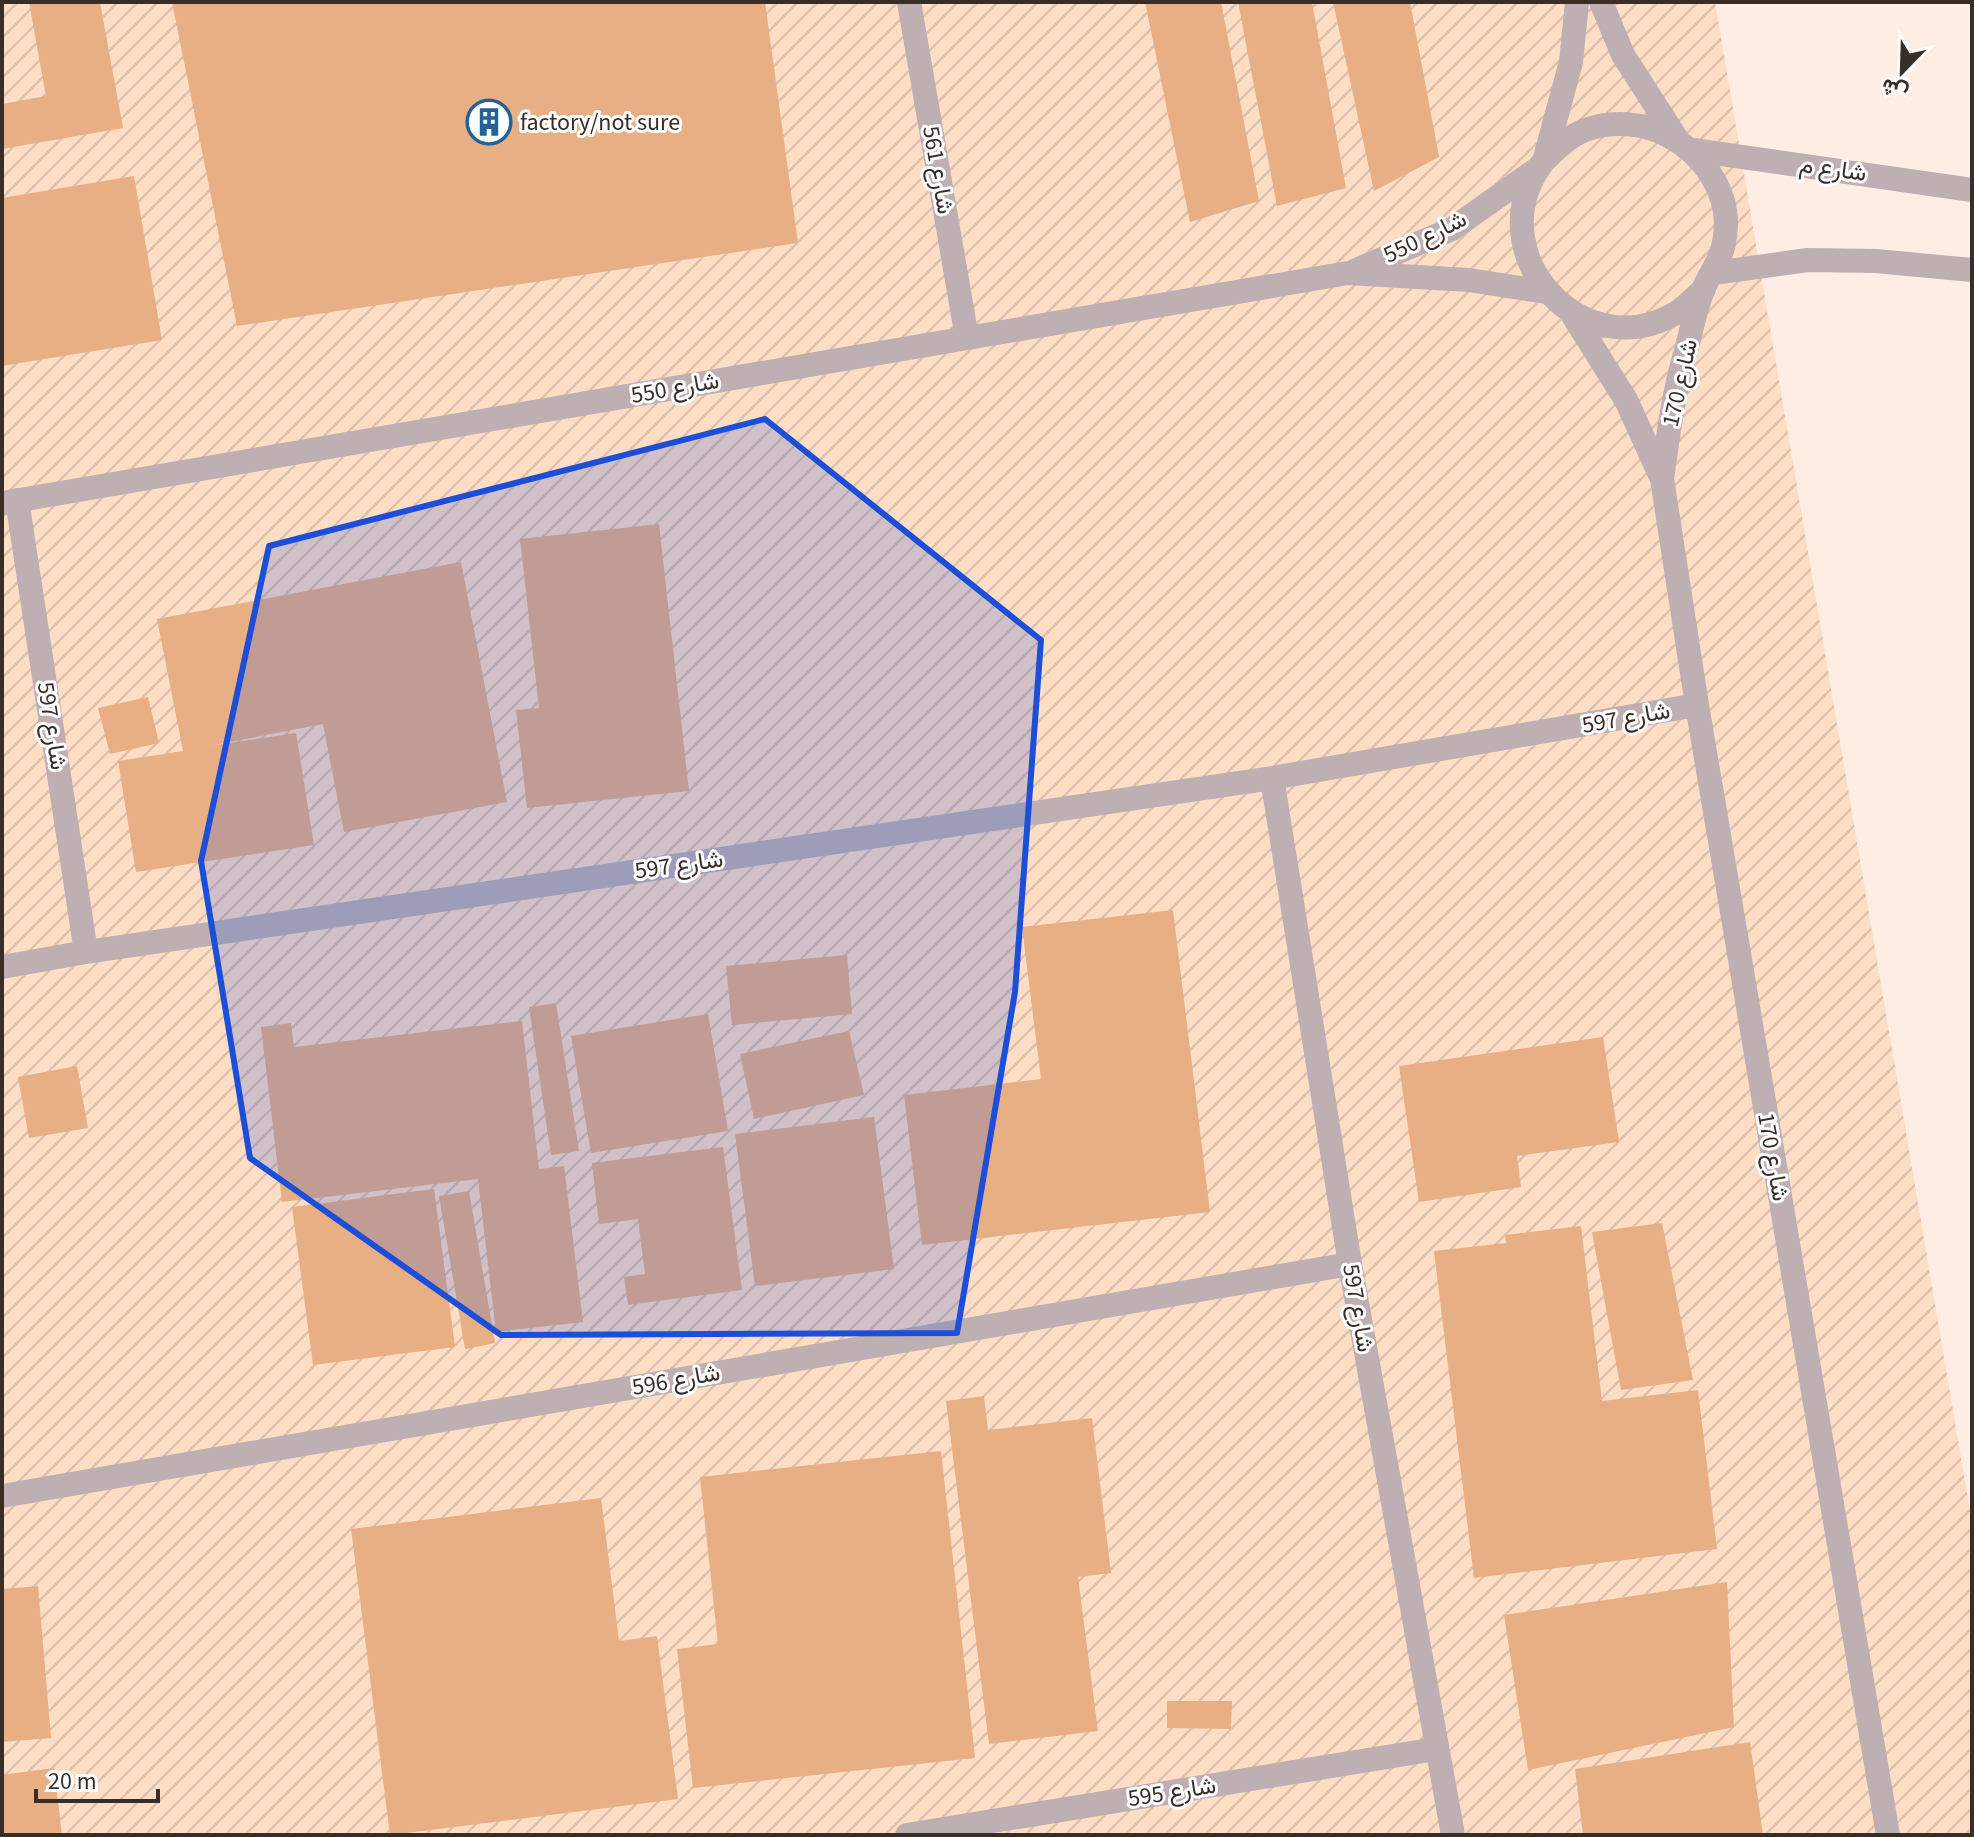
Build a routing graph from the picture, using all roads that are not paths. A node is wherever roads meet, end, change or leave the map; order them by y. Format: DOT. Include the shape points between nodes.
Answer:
graph roads {
  1 [pos="909,2"];
  2 [pos="1577,2"];
  3 [pos="1601,2"];
  4 [pos="1685,144"];
  5 [pos="1542,163"];
  6 [pos="1972,190"];
  7 [pos="1972,270"];
  8 [pos="1348,273"];
  9 [pos="1709,281"];
  10 [pos="1546,292"];
  11 [pos="1572,314"];
  12 [pos="967,338"];
  13 [pos="1662,479"];
  14 [pos="10,502"];
  15 [pos="1697,705"];
  16 [pos="1272,778"];
  17 [pos="86,952"];
  18 [pos="2,967"];
  19 [pos="1350,1264"];
  20 [pos="2,1496"];
  21 [pos="1436,1749"];
  22 [pos="907,1835"];
  23 [pos="1453,1835"];
  24 [pos="1888,1835"];
  1 -- 12 [label="street, شارع 561"];
  2 -- 5 [label="street" via="1571,62"];
  3 -- 4 [label="street" via="1623,55"];
  4 -- 5 [label="street" via="1643,126 1608,124 1573,136"];
  4 -- 6 [label="street, شارع م"];
  4 -- 9 [label="street" via="1717,184 1725,214 1724,245"];
  5 -- 8 [label="street, شارع 550" via="1452,229"];
  5 -- 10 [label="street" via="1525,198 1521,232 1529,264"];
  7 -- 9 [label="street" via="1808,260"];
  8 -- 10 [label="street, شارع 550" via="1469,280"];
  8 -- 12 [label="street, شارع 550"];
  9 -- 11 [label="street" via="1676,313 1643,325 1607,326"];
  9 -- 13 [label="street, شارع 170" via="1674,392"];
  10 -- 11 [label="street"];
  11 -- 13 [label="street, شارع 170" via="1626,400"];
  12 -- 14 [label="street, شارع 550"];
  13 -- 15 [label="street, شارع 170"];
  14 -- 17 [label="street, شارع 597"];
  15 -- 16 [label="street, شارع 597"];
  15 -- 24 [label="street, شارع 170"];
  16 -- 17 [label="street, شارع 597"];
  16 -- 19 [label="street, شارع 597"];
  17 -- 18 [label="street, شارع 597"];
  19 -- 20 [label="street, شارع 596"];
  19 -- 21 [label="street, شارع 597"];
  21 -- 22 [label="street, شارع 595"];
  21 -- 23 [label="street, شارع 597"];
}
